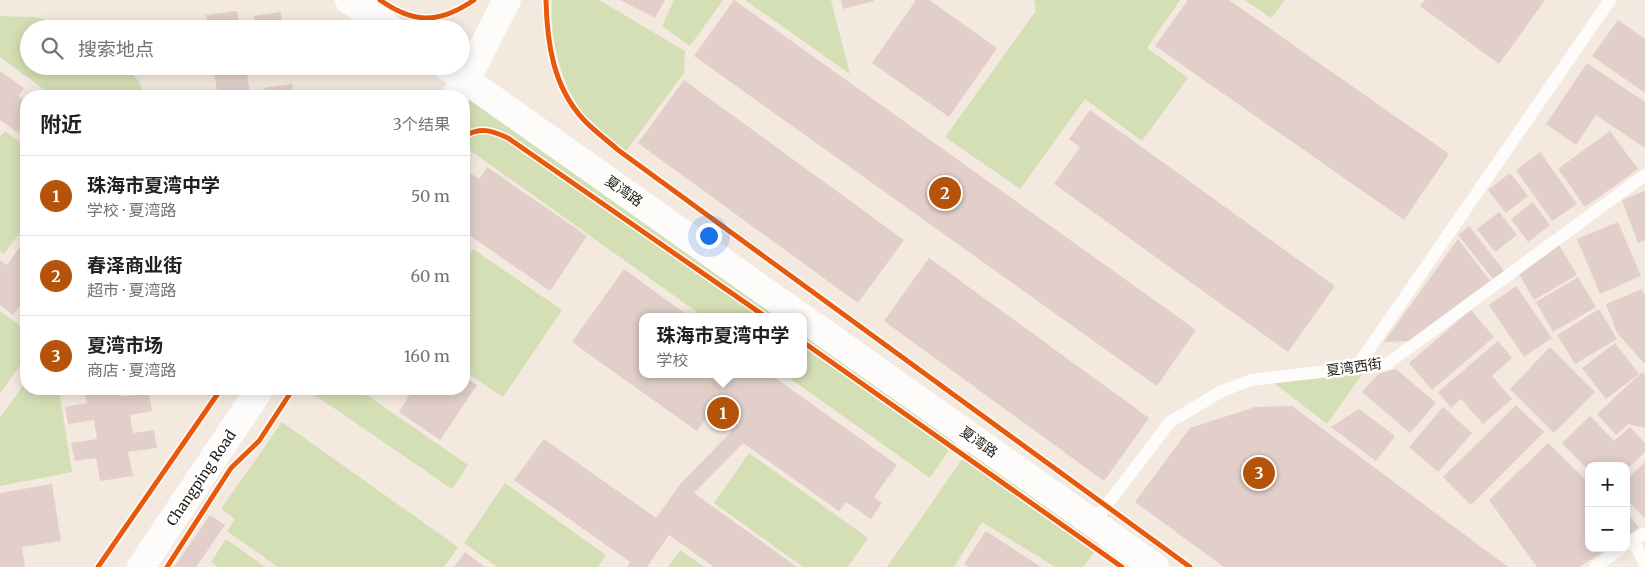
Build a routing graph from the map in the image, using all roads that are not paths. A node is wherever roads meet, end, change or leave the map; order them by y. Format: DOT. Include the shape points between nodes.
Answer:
graph roads {
  1 [pos="349,0"];
  2 [pos="507,0"];
  3 [pos="1610,0"];
  4 [pos="378,20"];
  5 [pos="470,59"];
  6 [pos="456,81"];
  7 [pos="469,90"];
  8 [pos="470,91"];
  9 [pos="1645,175"];
  10 [pos="796,313"];
  11 [pos="807,321"];
  12 [pos="1356,368"];
  13 [pos="256,395"];
  14 [pos="1093,523"];
  15 [pos="1645,533"];
  16 [pos="1630,543"];
  17 [pos="1616,552"];
  18 [pos="1645,564"];
  19 [pos="142,567"];
  20 [pos="1155,567"];
  21 [pos="1595,567"];
  1 -- 4 [label="street"];
  2 -- 5 [label="street"];
  3 -- 12 [label="lane"];
  6 -- 7 [label="street, 夏湾路"];
  8 -- 10 [label="street, 夏湾路"];
  9 -- 12 [label="lane, 夏湾西街" via="1387,364"];
  11 -- 14 [label="street, 夏湾路"];
  12 -- 14 [label="lane, 夏湾西街" via="1251,380 1214,395 1170,422"];
  13 -- 19 [label="street, Changping Road"];
  14 -- 20 [label="street, 夏湾路"];
  15 -- 16 [label="lane"];
  16 -- 18 [label="lane"];
  17 -- 21 [label="lane"];
}
